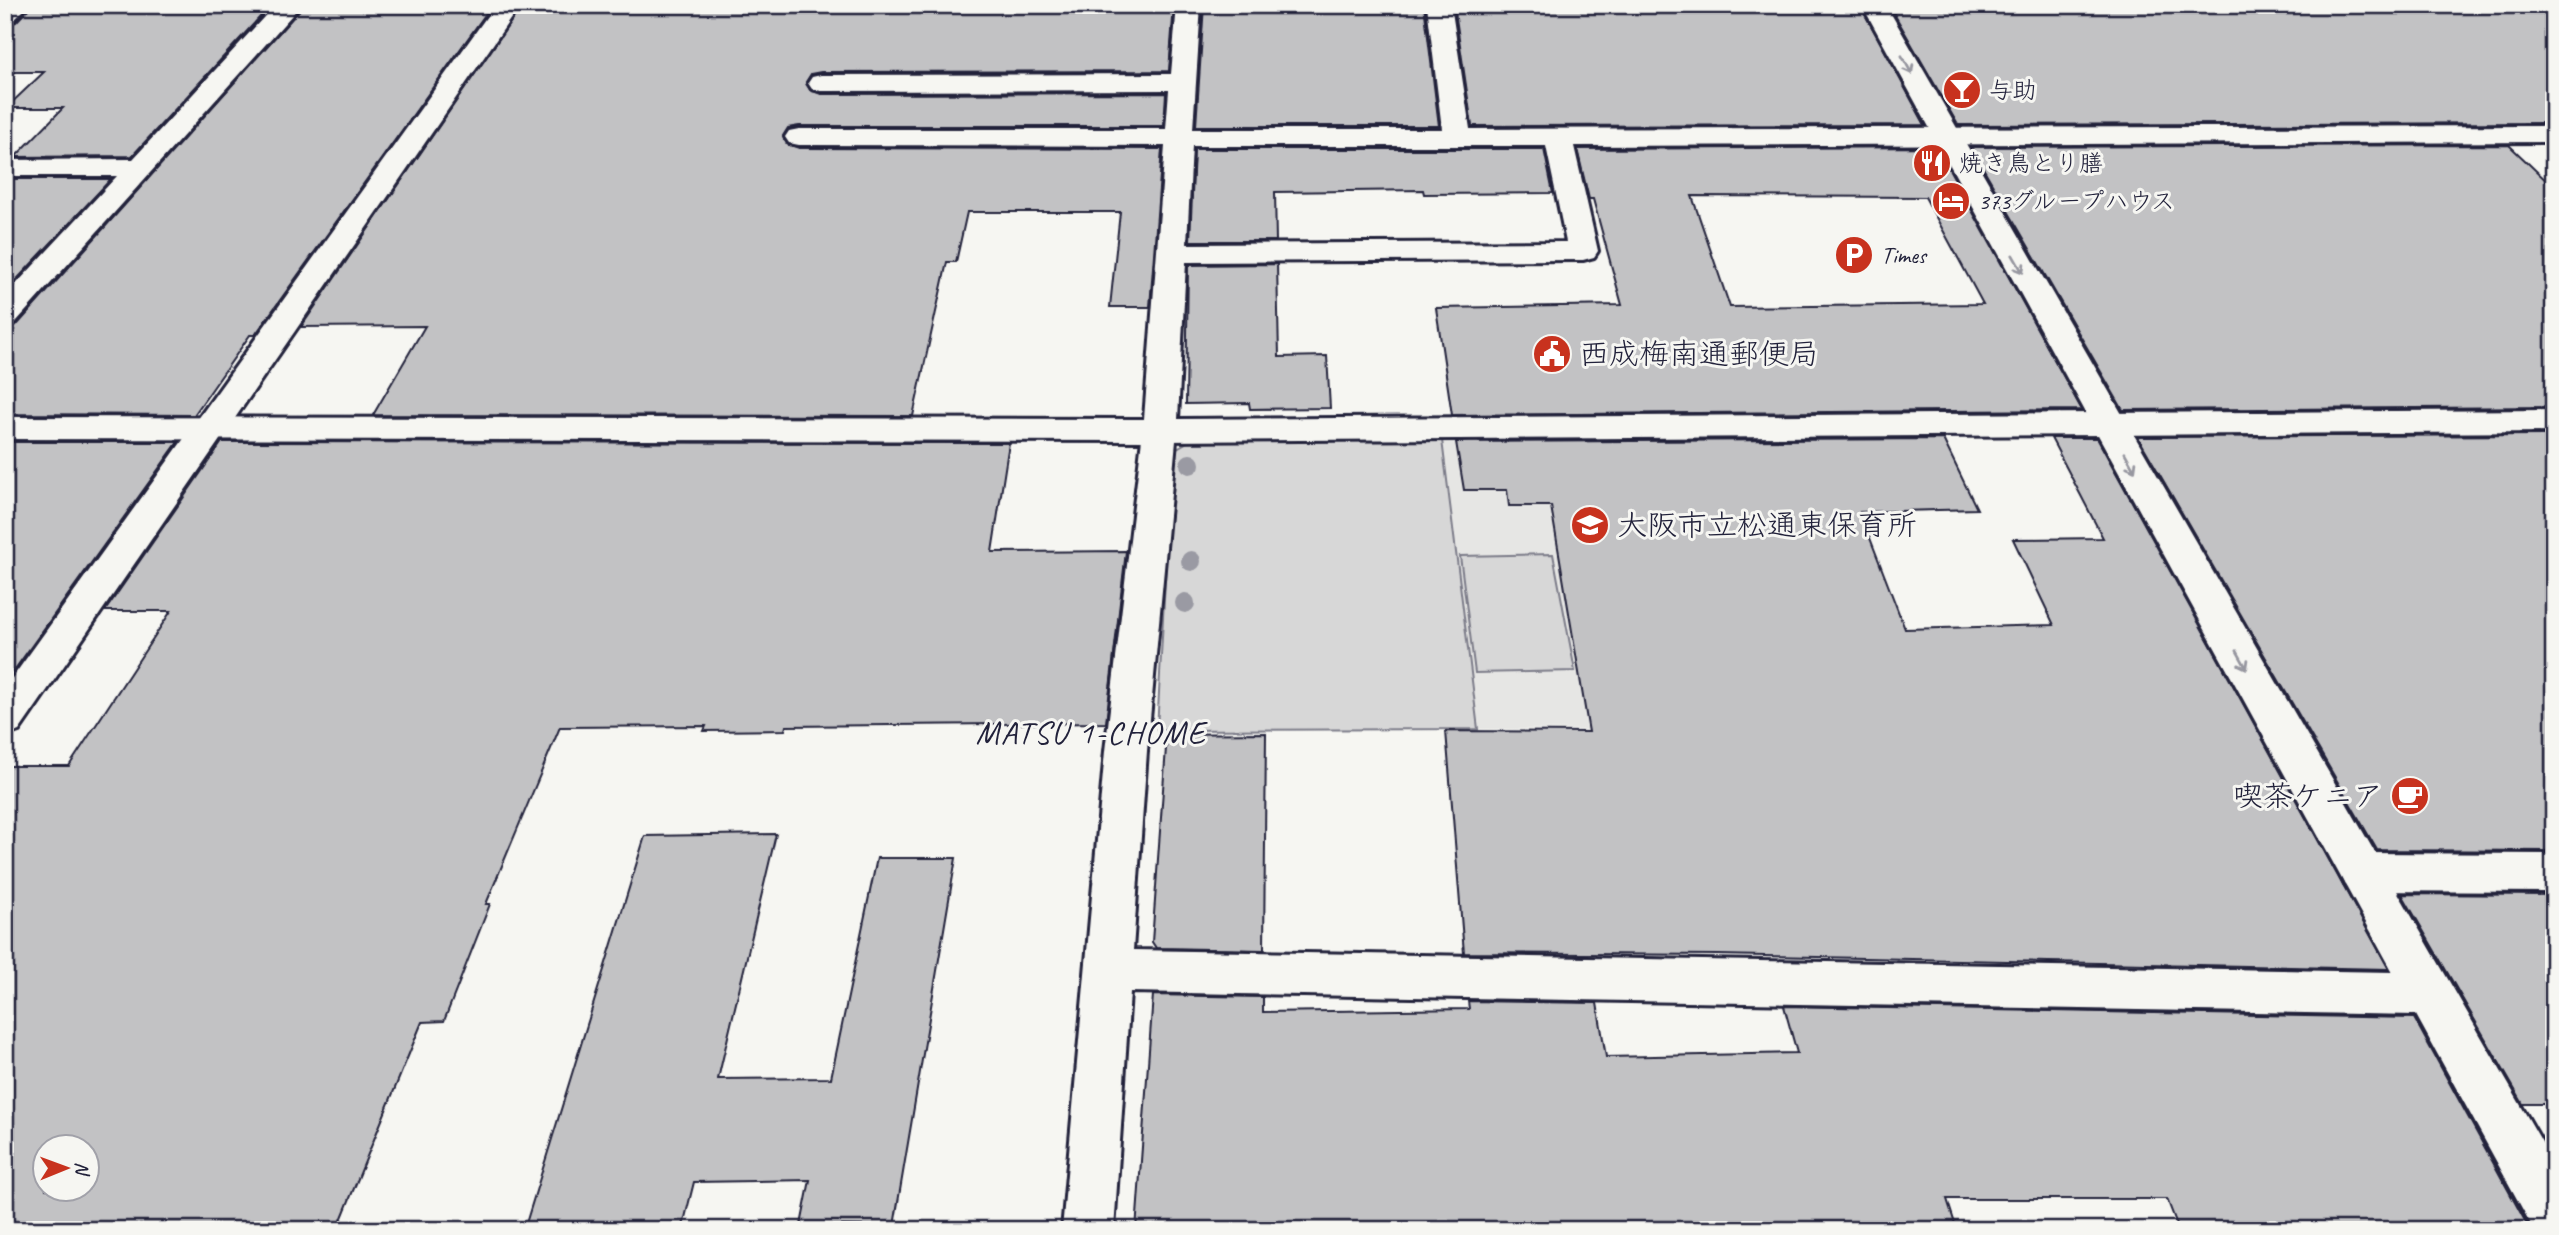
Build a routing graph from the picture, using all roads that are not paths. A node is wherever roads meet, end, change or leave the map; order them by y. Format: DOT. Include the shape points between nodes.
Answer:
graph roads {
  1 [pos="17,5"];
  2 [pos="289,5"];
  3 [pos="508,5"];
  4 [pos="1189,5"];
  5 [pos="1439,5"];
  6 [pos="1874,5"];
  7 [pos="5,15"];
  8 [pos="1183,82"];
  9 [pos="821,83"];
  10 [pos="2554,134"];
  11 [pos="1181,136"];
  12 [pos="799,137"];
  13 [pos="1457,137"];
  14 [pos="1558,137"];
  15 [pos="1947,138"];
  16 [pos="140,167"];
  17 [pos="5,168"];
  18 [pos="1170,253"];
  19 [pos="5,315"];
  20 [pos="2554,421"];
  21 [pos="2108,422"];
  22 [pos="5,428"];
  23 [pos="210,428"];
  24 [pos="1160,430"];
  25 [pos="5,720"];
  26 [pos="2361,872"];
  27 [pos="2554,873"];
  28 [pos="1109,971"];
  29 [pos="2429,994"];
  30 [pos="2554,1214"];
  31 [pos="1088,1230"];
  1 -- 7 [label="street"];
  2 -- 16 [label="street"];
  3 -- 23 [label="street"];
  4 -- 8 [label="street"];
  5 -- 13 [label="street"];
  6 -- 15 [label="street, one-way"];
  8 -- 9 [label="street"];
  8 -- 11 [label="street"];
  10 -- 15 [label="street"];
  11 -- 12 [label="street"];
  11 -- 13 [label="street"];
  11 -- 18 [label="street"];
  13 -- 14 [label="street"];
  14 -- 15 [label="street"];
  14 -- 18 [label="street" via="1583,251"];
  15 -- 21 [label="street, one-way"];
  16 -- 17 [label="street"];
  16 -- 19 [label="street"];
  18 -- 24 [label="street"];
  20 -- 21 [label="street"];
  21 -- 24 [label="street"];
  21 -- 26 [label="street, one-way"];
  22 -- 23 [label="street"];
  23 -- 24 [label="street"];
  23 -- 25 [label="street"];
  24 -- 28 [label="street" via="1126,751"];
  26 -- 27 [label="street"];
  26 -- 29 [label="street"];
  28 -- 29 [label="street"];
  28 -- 31 [label="street"];
  29 -- 30 [label="street"];
}
